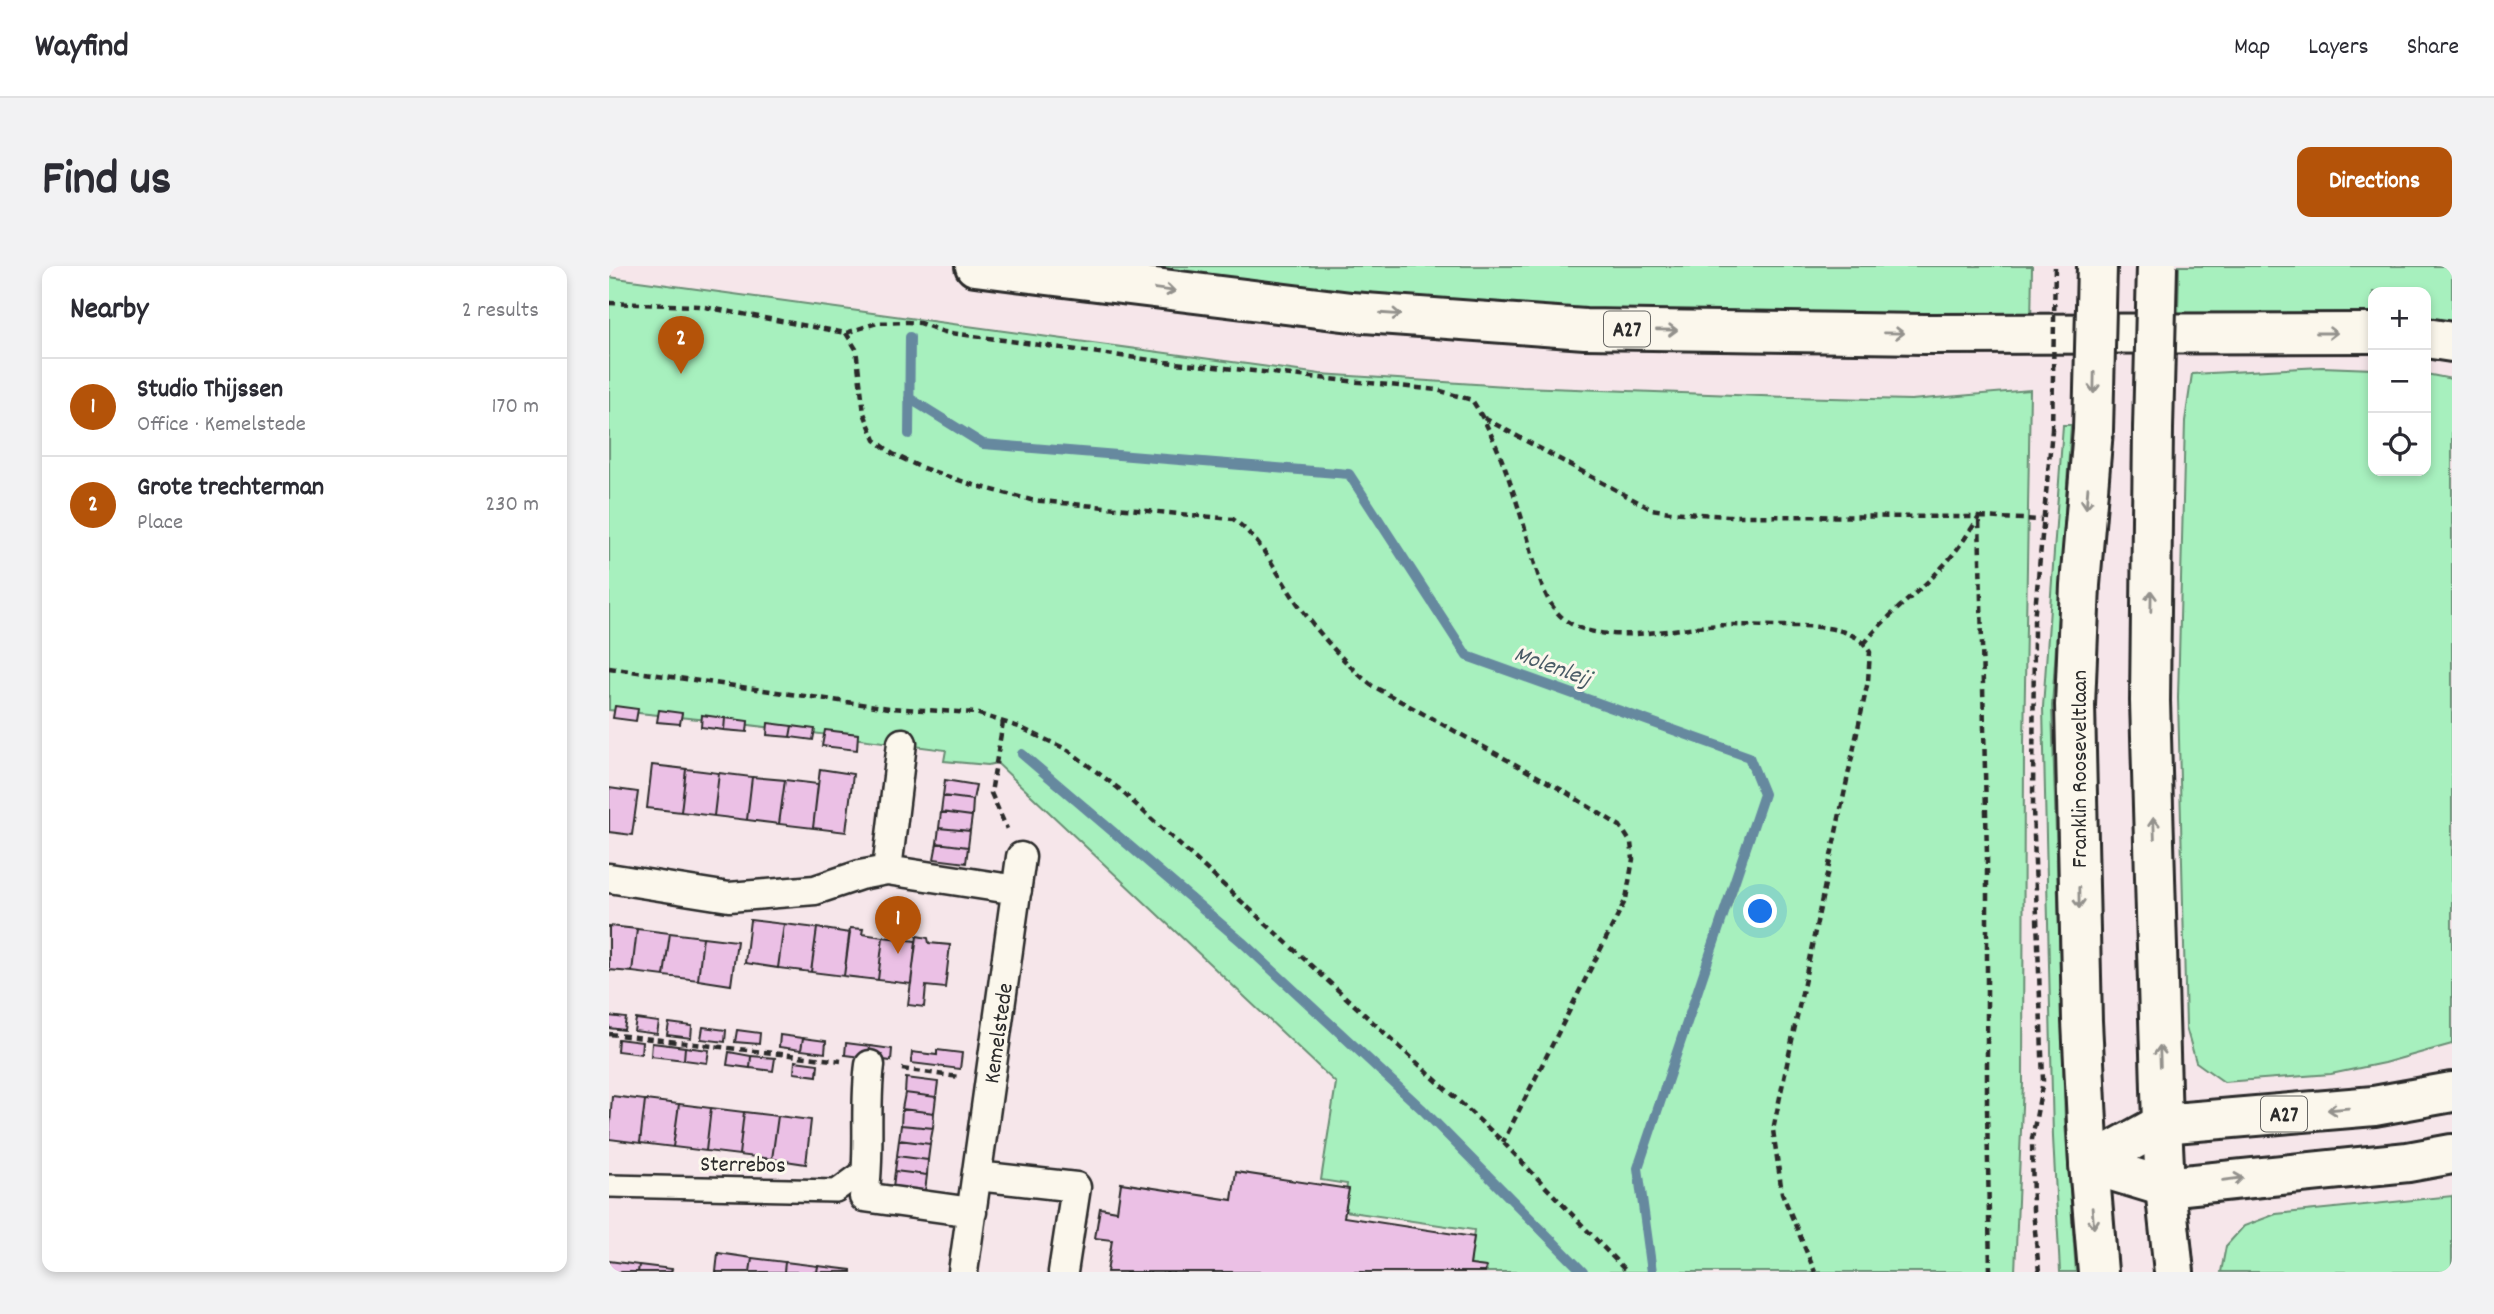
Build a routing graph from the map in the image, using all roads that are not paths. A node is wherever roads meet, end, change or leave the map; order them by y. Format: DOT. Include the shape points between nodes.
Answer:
graph roads {
  1 [pos="975,266"];
  2 [pos="2097,266"];
  3 [pos="2157,266"];
  4 [pos="2368,333"];
  5 [pos="2431,339"];
  6 [pos="2452,342"];
  7 [pos="902,743"];
  8 [pos="1021,857"];
  9 [pos="887,870"];
  10 [pos="609,878"];
  11 [pos="1017,890"];
  12 [pos="870,1065"];
  13 [pos="2452,1092"];
  14 [pos="2162,1124"];
  15 [pos="2452,1154"];
  16 [pos="2089,1164"];
  17 [pos="869,1167"];
  18 [pos="977,1176"];
  19 [pos="609,1185"];
  20 [pos="2165,1187"];
  21 [pos="972,1212"];
  22 [pos="963,1272"];
  23 [pos="1063,1272"];
  24 [pos="2098,1272"];
  25 [pos="2174,1272"];
  1 -- 4 [label="main road, A27, one-way" via="1351,312 1585,329"];
  2 -- 16 [label="main road, Franklin Rooseveltlaan, one-way, bridge" via="2093,430 2075,705"];
  14 -- 3 [label="main road, one-way, bridge" via="2150,701"];
  5 -- 6 [label="main road"];
  7 -- 9 [label="street"];
  8 -- 11 [label="street, Kemelstede"];
  9 -- 10 [label="street" via="815,890 729,897"];
  9 -- 11 [label="street"];
  11 -- 18 [label="street, Kemelstede"];
  12 -- 17 [label="street"];
  13 -- 14 [label="main road, A27, one-way" via="2374,1106"];
  14 -- 16 [label="main road"];
  14 -- 20 [label="main road"];
  20 -- 15 [label="main road, one-way"];
  16 -- 20 [label="main road"];
  16 -- 24 [label="main road, Franklin Rooseveltlaan, one-way"];
  17 -- 19 [label="street, Sterrebos" via="836,1191"];
  17 -- 21 [label="street" via="864,1197"];
  18 -- 21 [label="street, Kemelstede"];
  18 -- 23 [label="street" via="1076,1187"];
  20 -- 25 [label="main road"];
  21 -- 22 [label="street, Kemelstede"];
}
